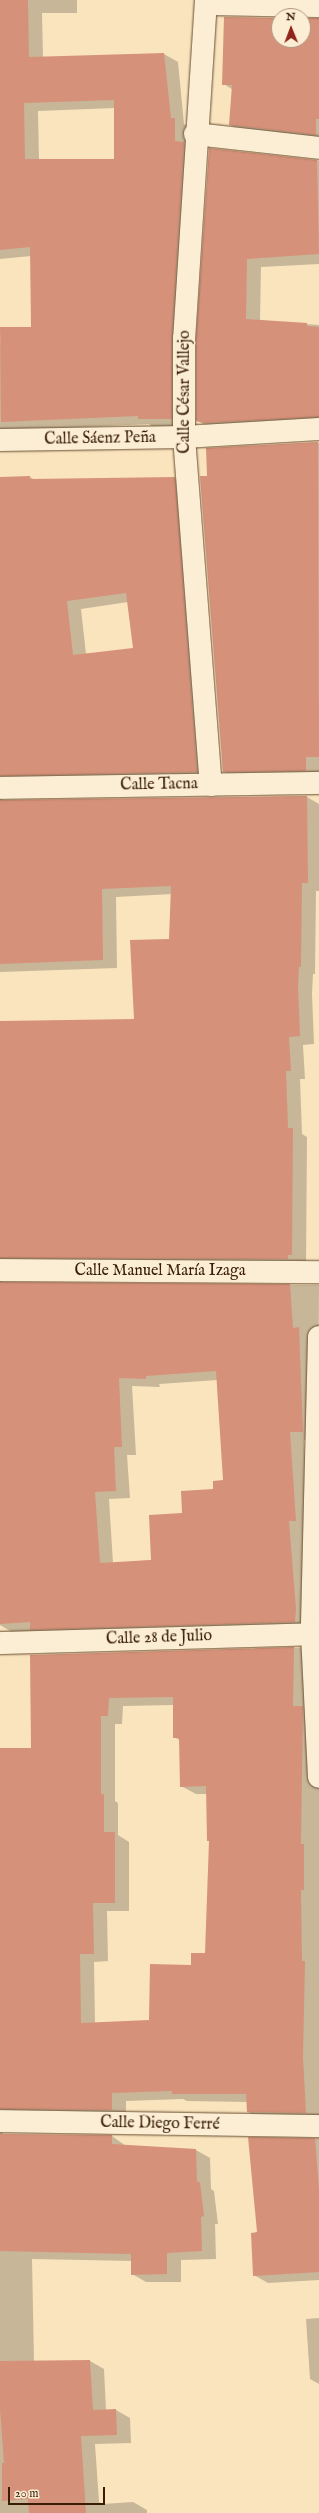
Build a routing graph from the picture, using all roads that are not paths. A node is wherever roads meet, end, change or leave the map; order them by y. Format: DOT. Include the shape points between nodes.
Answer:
graph roads {
  1 [pos="206,2"];
  2 [pos="319,6"];
  3 [pos="196,134"];
  4 [pos="319,148"];
  5 [pos="319,429"];
  6 [pos="184,437"];
  7 [pos="0,440"];
  8 [pos="319,783"];
  9 [pos="211,785"];
  10 [pos="0,788"];
  11 [pos="0,1270"];
  12 [pos="319,1272"];
  13 [pos="319,1337"];
  14 [pos="316,1634"];
  15 [pos="0,1643"];
  16 [pos="319,1777"];
  17 [pos="0,2121"];
  18 [pos="319,2126"];
  1 -- 2 [label="street"];
  1 -- 3 [label="street, Calle César Vallejo"];
  3 -- 4 [label="street"];
  3 -- 6 [label="street, Calle César Vallejo" via="184,338"];
  5 -- 6 [label="street, Calle Sáenz Peña"];
  6 -- 7 [label="street, Calle Sáenz Peña"];
  6 -- 9 [label="street, Calle César Vallejo"];
  8 -- 9 [label="street, Calle Tacna"];
  9 -- 10 [label="street, Calle Tacna"];
  11 -- 12 [label="street, Calle Manuel María Izaga"];
  13 -- 14 [label="street"];
  14 -- 15 [label="street, Calle 28 de Julio"];
  14 -- 16 [label="street"];
  17 -- 18 [label="street, Calle Diego Ferré"];
}
